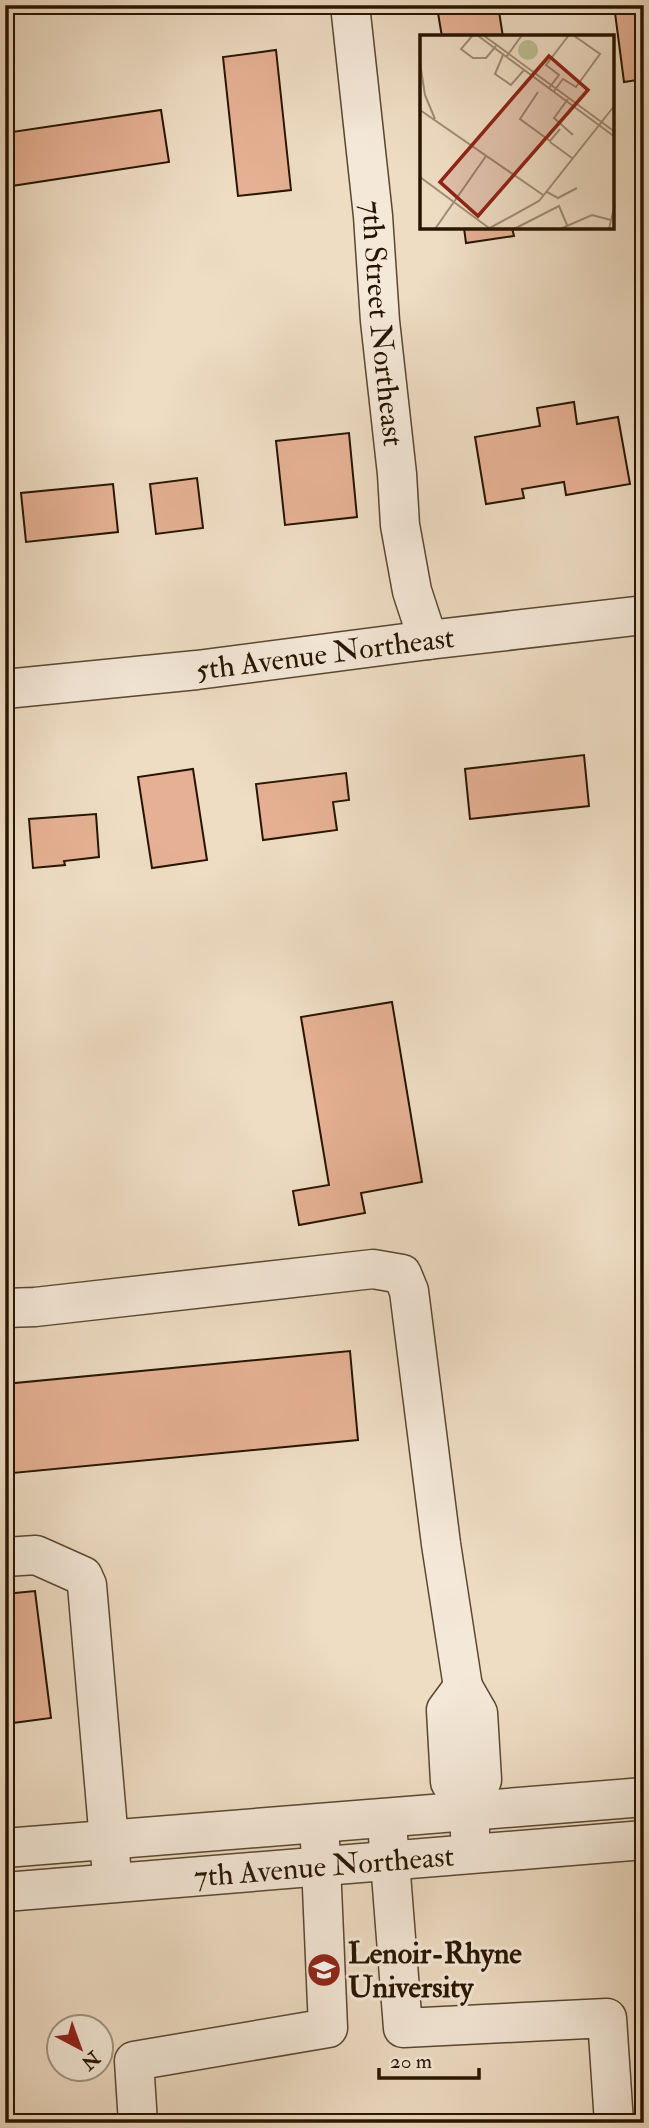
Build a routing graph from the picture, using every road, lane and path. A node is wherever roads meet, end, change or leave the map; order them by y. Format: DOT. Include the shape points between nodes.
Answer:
graph roads {
  1 [pos="350,5"];
  2 [pos="644,615"];
  3 [pos="428,640"];
  4 [pos="5,689"];
  5 [pos="5,1308"];
  6 [pos="5,1557"];
  7 [pos="644,1797"];
  8 [pos="470,1811"];
  9 [pos="387,1817"];
  10 [pos="319,1821"];
  11 [pos="109,1839"];
  12 [pos="644,1840"];
  13 [pos="5,1848"];
  14 [pos="471,1854"];
  15 [pos="390,1860"];
  16 [pos="321,1866"];
  17 [pos="112,1884"];
  18 [pos="5,1892"];
  19 [pos="138,2123"];
  20 [pos="614,2123"];
  1 -- 3 [label="street, 7th Street Northeast" via="400,525 412,591"];
  2 -- 3 [label="street, 5th Avenue Northeast"];
  3 -- 4 [label="street, 5th Avenue Northeast"];
  5 -- 8 [label="street" via="373,1269 402,1274 409,1291 463,1687 478,1713 482,1780"];
  6 -- 11 [label="street" via="36,1555 83,1576"];
  7 -- 8 [label="street, 7th Avenue Northeast"];
  8 -- 9 [label="street, 7th Avenue Northeast"];
  8 -- 14 [label="street"];
  9 -- 10 [label="street, 7th Avenue Northeast"];
  9 -- 15 [label="street"];
  10 -- 11 [label="street, 7th Avenue Northeast"];
  10 -- 16 [label="street"];
  11 -- 13 [label="street, 7th Avenue Northeast"];
  11 -- 17 [label="street"];
  12 -- 14 [label="street, 7th Avenue Northeast"];
  14 -- 15 [label="street, 7th Avenue Northeast"];
  15 -- 16 [label="street, 7th Avenue Northeast"];
  15 -- 20 [label="street" via="403,2028 607,2018"];
  16 -- 17 [label="street, 7th Avenue Northeast"];
  16 -- 19 [label="street" via="328,2028 134,2061"];
  17 -- 18 [label="street, 7th Avenue Northeast"];
}
